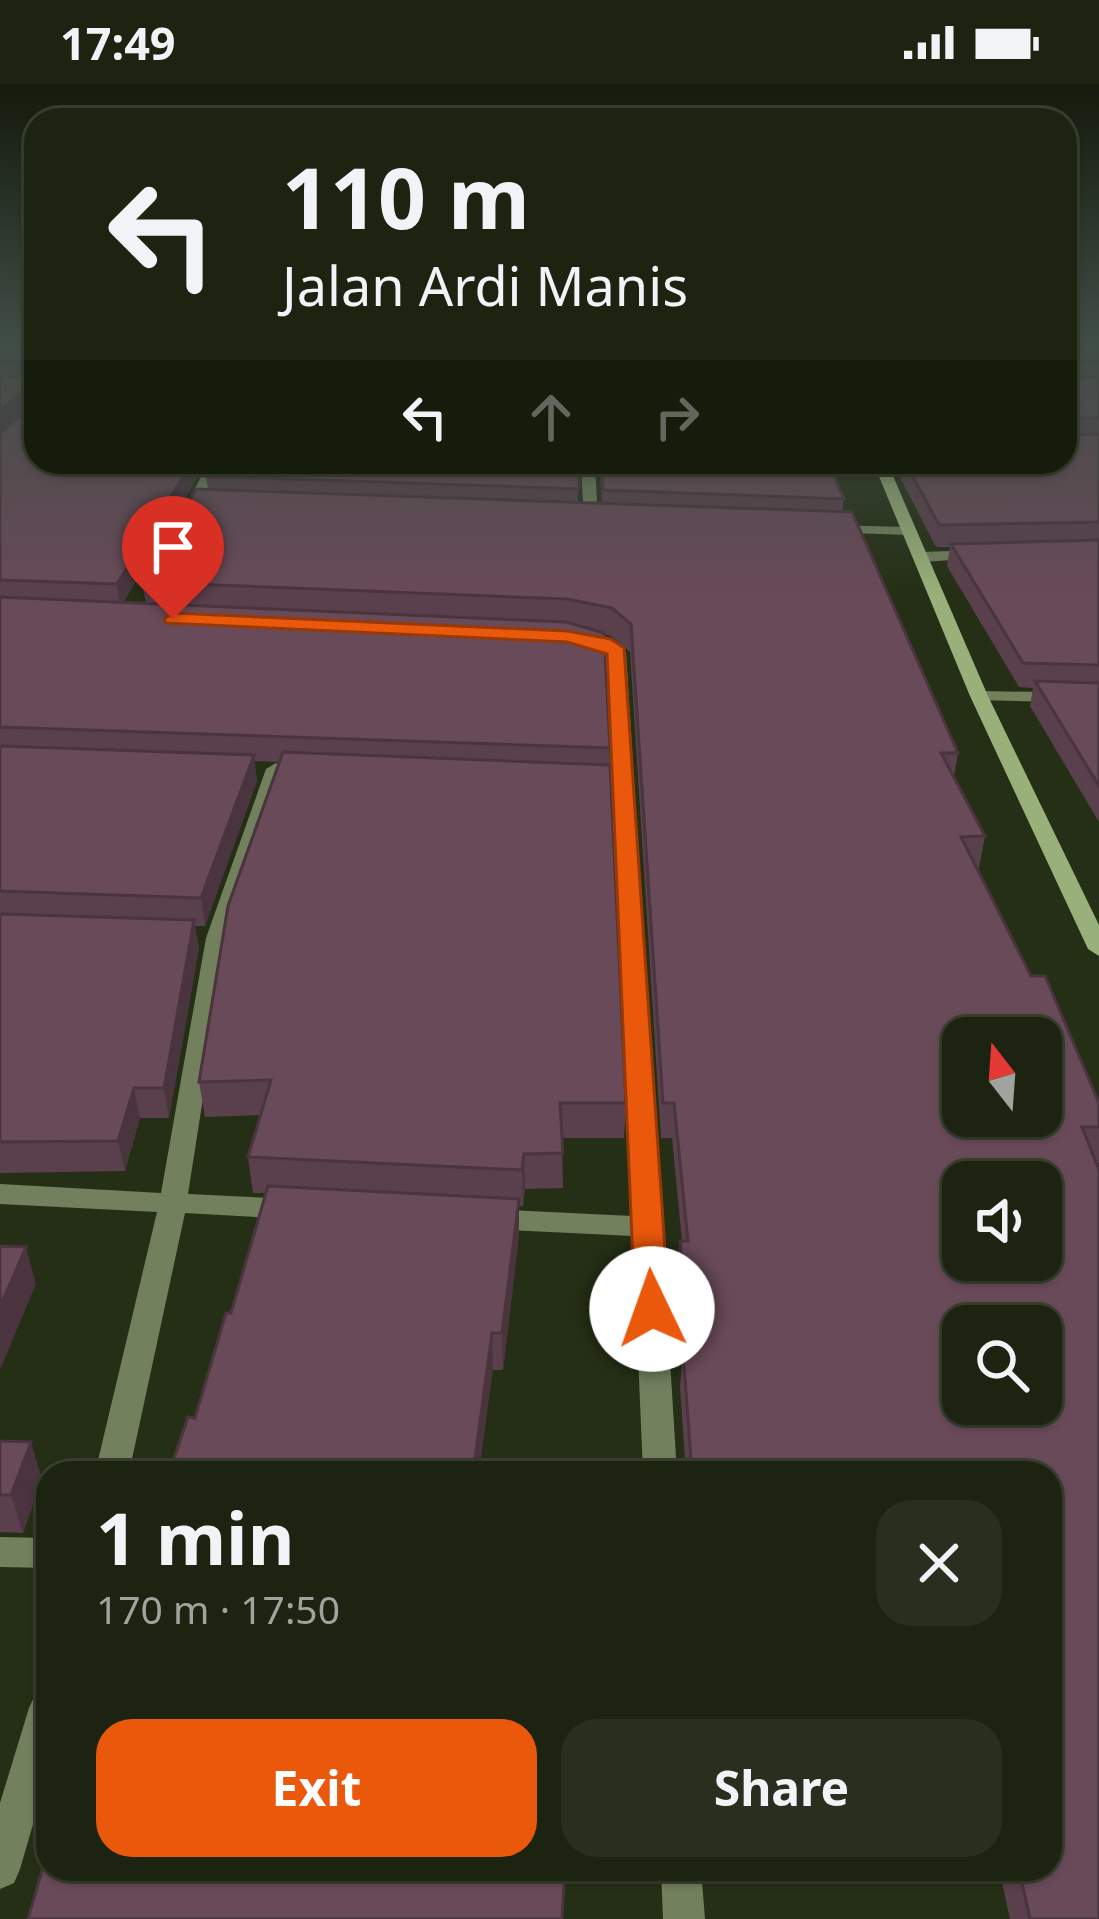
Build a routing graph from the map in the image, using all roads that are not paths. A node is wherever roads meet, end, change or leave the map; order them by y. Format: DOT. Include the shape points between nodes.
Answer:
graph roads {
  1 [pos="210,474"];
  2 [pos="589,474"];
  3 [pos="885,474"];
  4 [pos="194,505"];
  5 [pos="213,506"];
  6 [pos="568,521"];
  7 [pos="591,522"];
  8 [pos="614,523"];
  9 [pos="819,528"];
  10 [pos="910,531"];
  11 [pos="172,542"];
  12 [pos="989,555"];
  13 [pos="922,556"];
  14 [pos="567,636"];
  15 [pos="979,695"];
  16 [pos="1099,698"];
  17 [pos="276,769"];
  18 [pos="1099,949"];
  19 [pos="0,1194"];
  20 [pos="173,1203"];
  21 [pos="315,1210"];
  22 [pos="458,1217"];
  23 [pos="648,1227"];
  24 [pos="115,1461"];
  25 [pos="660,1461"];
  26 [pos="0,1552"];
  27 [pos="36,1553"];
  28 [pos="36,1748"];
  29 [pos="0,1869"];
  30 [pos="682,1881"];
  31 [pos="684,1919"];
  1 -- 4 [label="street"];
  2 -- 7 [label="street"];
  3 -- 10 [label="main road"];
  4 -- 5 [label="street"];
  4 -- 11 [label="street"];
  6 -- 7 [label="street"];
  7 -- 8 [label="street"];
  9 -- 10 [label="street"];
  10 -- 13 [label="main road"];
  12 -- 13 [label="street"];
  13 -- 15 [label="main road"];
  14 -- 23 [label="street" via="617,652 610,784"];
  15 -- 16 [label="street"];
  15 -- 18 [label="main road"];
  17 -- 20 [label="street" via="206,937"];
  19 -- 20 [label="street"];
  20 -- 21 [label="street"];
  20 -- 24 [label="street"];
  22 -- 23 [label="street"];
  23 -- 25 [label="street"];
  26 -- 27 [label="street"];
  28 -- 29 [label="street"];
  30 -- 31 [label="street"];
}
